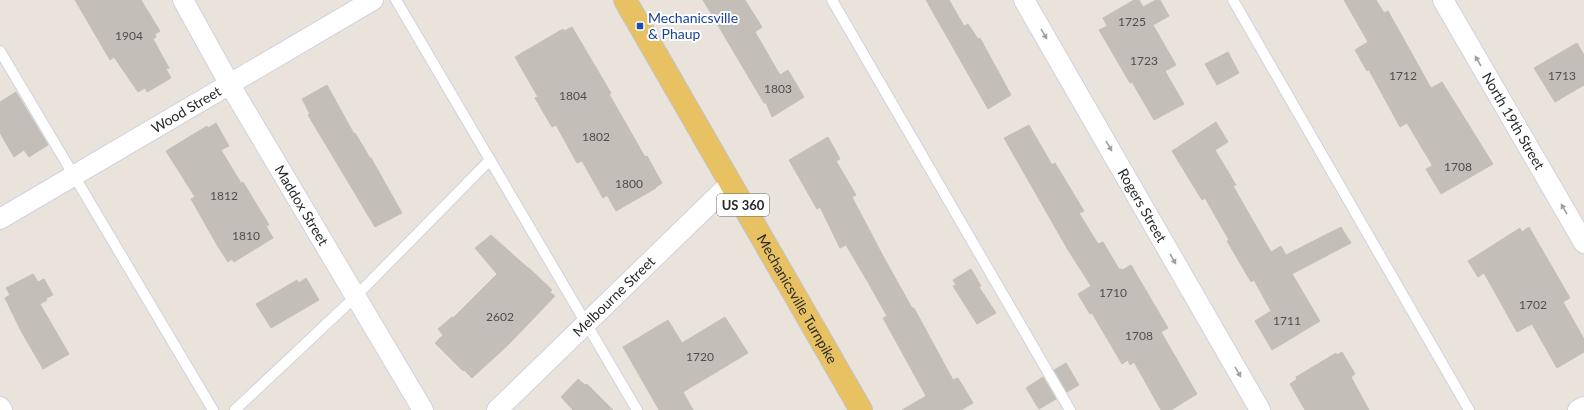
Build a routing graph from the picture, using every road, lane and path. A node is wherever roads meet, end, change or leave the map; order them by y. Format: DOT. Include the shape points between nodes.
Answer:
graph roads {
  1 [pos="183,0"];
  2 [pos="373,0"];
  3 [pos="396,0"];
  4 [pos="625,0"];
  5 [pos="832,0"];
  6 [pos="1024,0"];
  7 [pos="1233,0"];
  8 [pos="1443,0"];
  9 [pos="0,51"];
  10 [pos="230,85"];
  11 [pos="490,160"];
  12 [pos="74,176"];
  13 [pos="731,183"];
  14 [pos="0,219"];
  15 [pos="1584,243"];
  16 [pos="355,297"];
  17 [pos="586,323"];
  18 [pos="0,407"];
  19 [pos="1584,407"];
  20 [pos="2,410"];
  21 [pos="213,410"];
  22 [pos="235,410"];
  23 [pos="423,410"];
  24 [pos="497,410"];
  25 [pos="638,410"];
  26 [pos="861,410"];
  27 [pos="1070,410"];
  28 [pos="1260,410"];
  29 [pos="1469,410"];
  30 [pos="1578,410"];
  1 -- 10 [label="street, Maddox Street"];
  2 -- 10 [label="street, Wood Street"];
  3 -- 11 [label="lane"];
  4 -- 13 [label="main road, Mechanicsville Turnpike / US 360"];
  5 -- 27 [label="lane"];
  6 -- 28 [label="street, Rogers Street, one-way"];
  7 -- 29 [label="lane"];
  15 -- 8 [label="street, North 19th Street, one-way"];
  9 -- 12 [label="lane"];
  10 -- 12 [label="street, Wood Street"];
  10 -- 16 [label="street, Maddox Street"];
  11 -- 16 [label="lane"];
  11 -- 17 [label="lane"];
  12 -- 14 [label="street, Wood Street"];
  12 -- 21 [label="lane"];
  13 -- 17 [label="street, Melbourne Street"];
  13 -- 26 [label="main road, Mechanicsville Turnpike / US 360"];
  16 -- 22 [label="lane"];
  16 -- 23 [label="street, Maddox Street"];
  17 -- 24 [label="street, Melbourne Street"];
  17 -- 25 [label="lane"];
  18 -- 20 [label="street"];
  19 -- 30 [label="street"];
}
